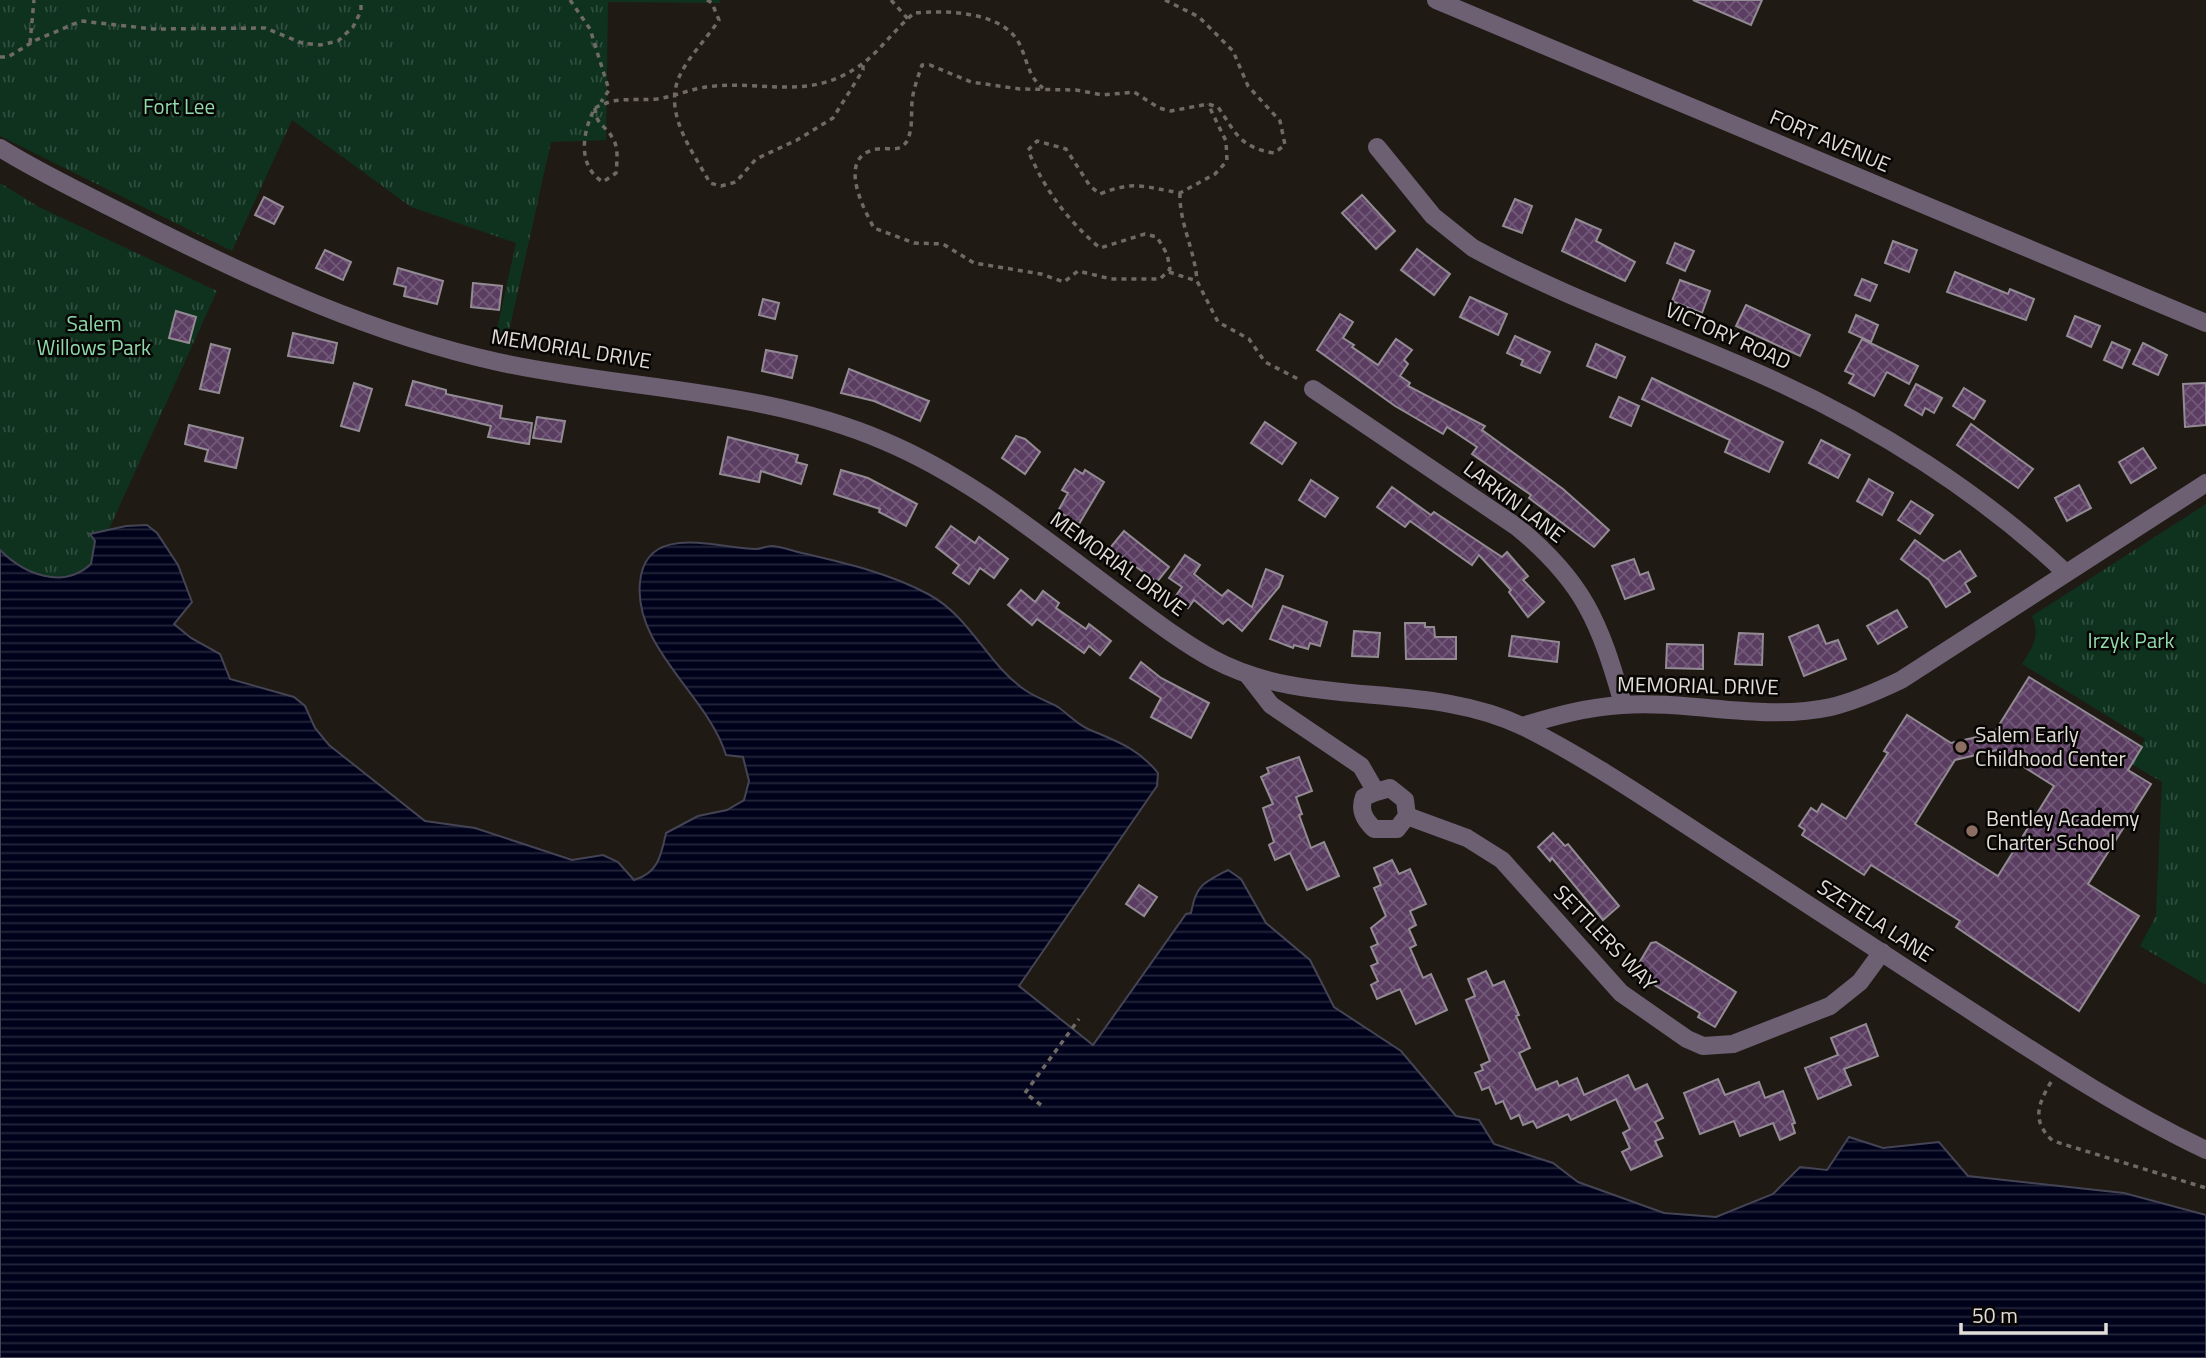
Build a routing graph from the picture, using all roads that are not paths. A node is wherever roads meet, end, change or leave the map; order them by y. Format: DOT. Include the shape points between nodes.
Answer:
graph roads {
  1 [pos="1436,0"];
  2 [pos="1377,147"];
  3 [pos="0,148"];
  4 [pos="2206,323"];
  5 [pos="1313,388"];
  6 [pos="2206,483"];
  7 [pos="2065,572"];
  8 [pos="1246,674"];
  9 [pos="1623,705"];
  10 [pos="1522,726"];
  11 [pos="1376,792"];
  12 [pos="1407,817"];
  13 [pos="1882,952"];
  14 [pos="2206,1150"];
  1 -- 4 [label="street, FORT AVENUE"];
  2 -- 7 [label="street, VICTORY ROAD" via="1433,216 1473,248 1826,407 1973,497"];
  3 -- 8 [label="street, MEMORIAL DRIVE" via="185,245 363,323 537,370 773,405 815,415 892,444 961,480 1187,643"];
  5 -- 9 [label="street, LARKIN LANE" via="1517,527 1545,551 1587,602 1600,628"];
  6 -- 7 [label="street, MEMORIAL DRIVE"];
  7 -- 9 [label="street, MEMORIAL DRIVE" via="1901,680 1865,697 1829,707 1790,710"];
  8 -- 10 [label="street, MEMORIAL DRIVE" via="1311,689 1439,702"];
  8 -- 11 [label="street" via="1271,705 1361,766"];
  9 -- 10 [label="street, MEMORIAL DRIVE"];
  10 -- 13 [label="street, SZETELA LANE" via="1623,784"];
  11 -- 12 [label="street" via="1390,788 1398,793 1405,800"];
  11 -- 12 [label="street" via="1364,797 1360,805 1374,829 1397,829"];
  12 -- 13 [label="street, SETTLERS WAY" via="1467,838 1502,860 1620,993 1703,1046 1733,1044 1830,1006 1860,982"];
  13 -- 14 [label="street, SZETELA LANE" via="2140,1118"];
}
